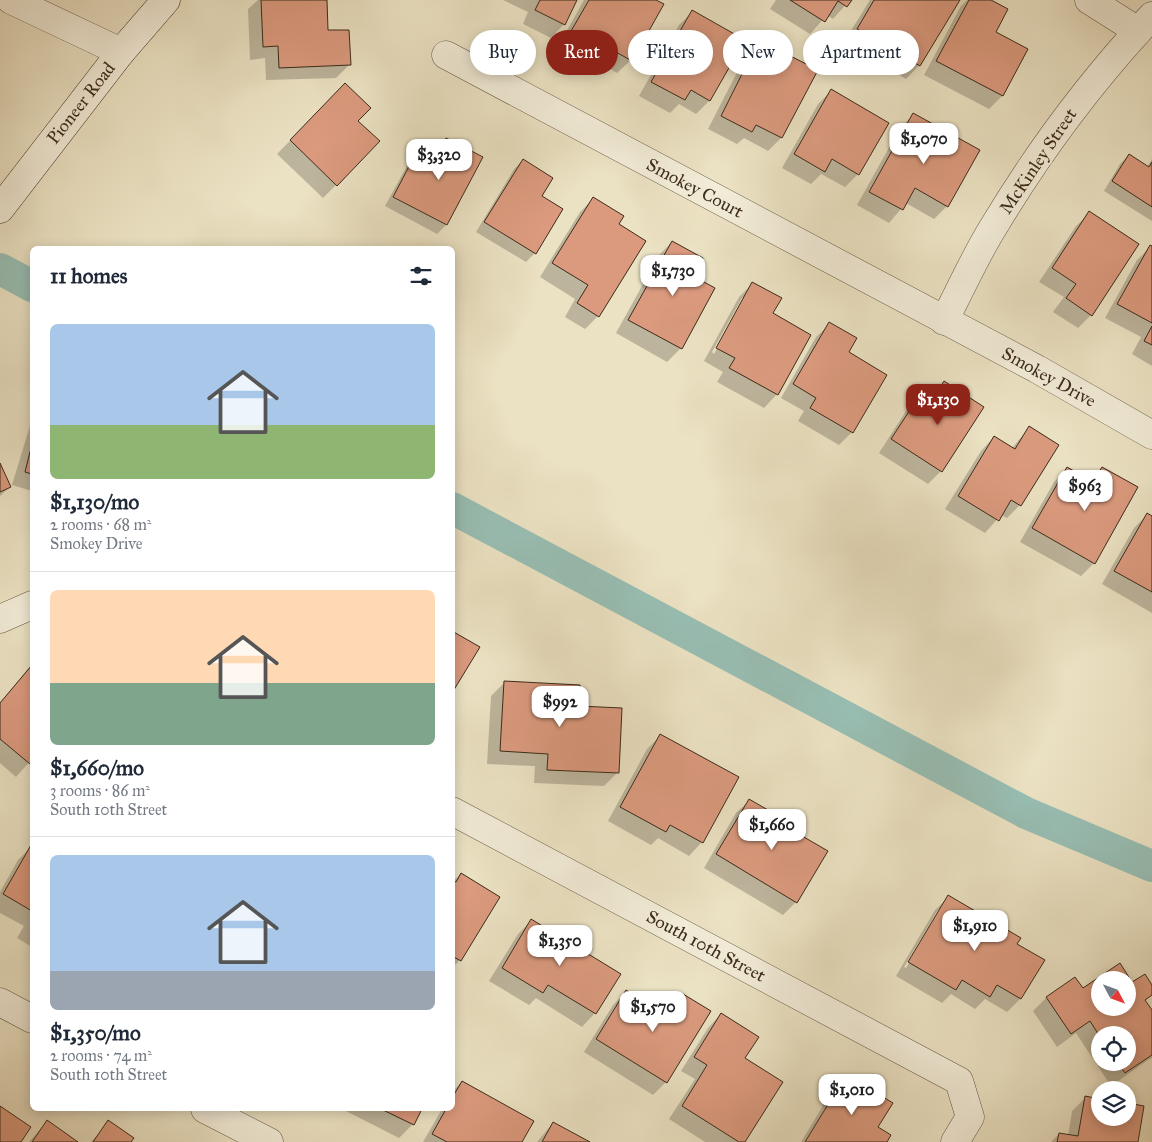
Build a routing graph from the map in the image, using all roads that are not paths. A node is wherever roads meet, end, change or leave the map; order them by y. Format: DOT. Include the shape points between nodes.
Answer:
graph roads {
  1 [pos="10,0"];
  2 [pos="166,0"];
  3 [pos="1089,0"];
  4 [pos="1145,24"];
  5 [pos="121,52"];
  6 [pos="446,55"];
  7 [pos="0,209"];
  8 [pos="944,321"];
  9 [pos="1152,435"];
  10 [pos="30,606"];
  11 [pos="0,619"];
  12 [pos="455,813"];
  13 [pos="0,1002"];
  14 [pos="30,1018"];
  15 [pos="209,1111"];
  16 [pos="269,1142"];
  17 [pos="955,1142"];
  1 -- 5 [label="street"];
  2 -- 5 [label="street, Pioneer Road"];
  3 -- 4 [label="street"];
  4 -- 8 [label="street, McKinley Street" via="1093,83 1050,139 993,227"];
  5 -- 7 [label="street, Pioneer Road"];
  6 -- 8 [label="street, Smokey Court"];
  8 -- 9 [label="street, Smokey Drive" via="1037,369"];
  10 -- 11 [label="street"];
  12 -- 17 [label="street, South 10th Street" via="959,1081 970,1117"];
  13 -- 14 [label="street"];
  15 -- 16 [label="street"];
}
